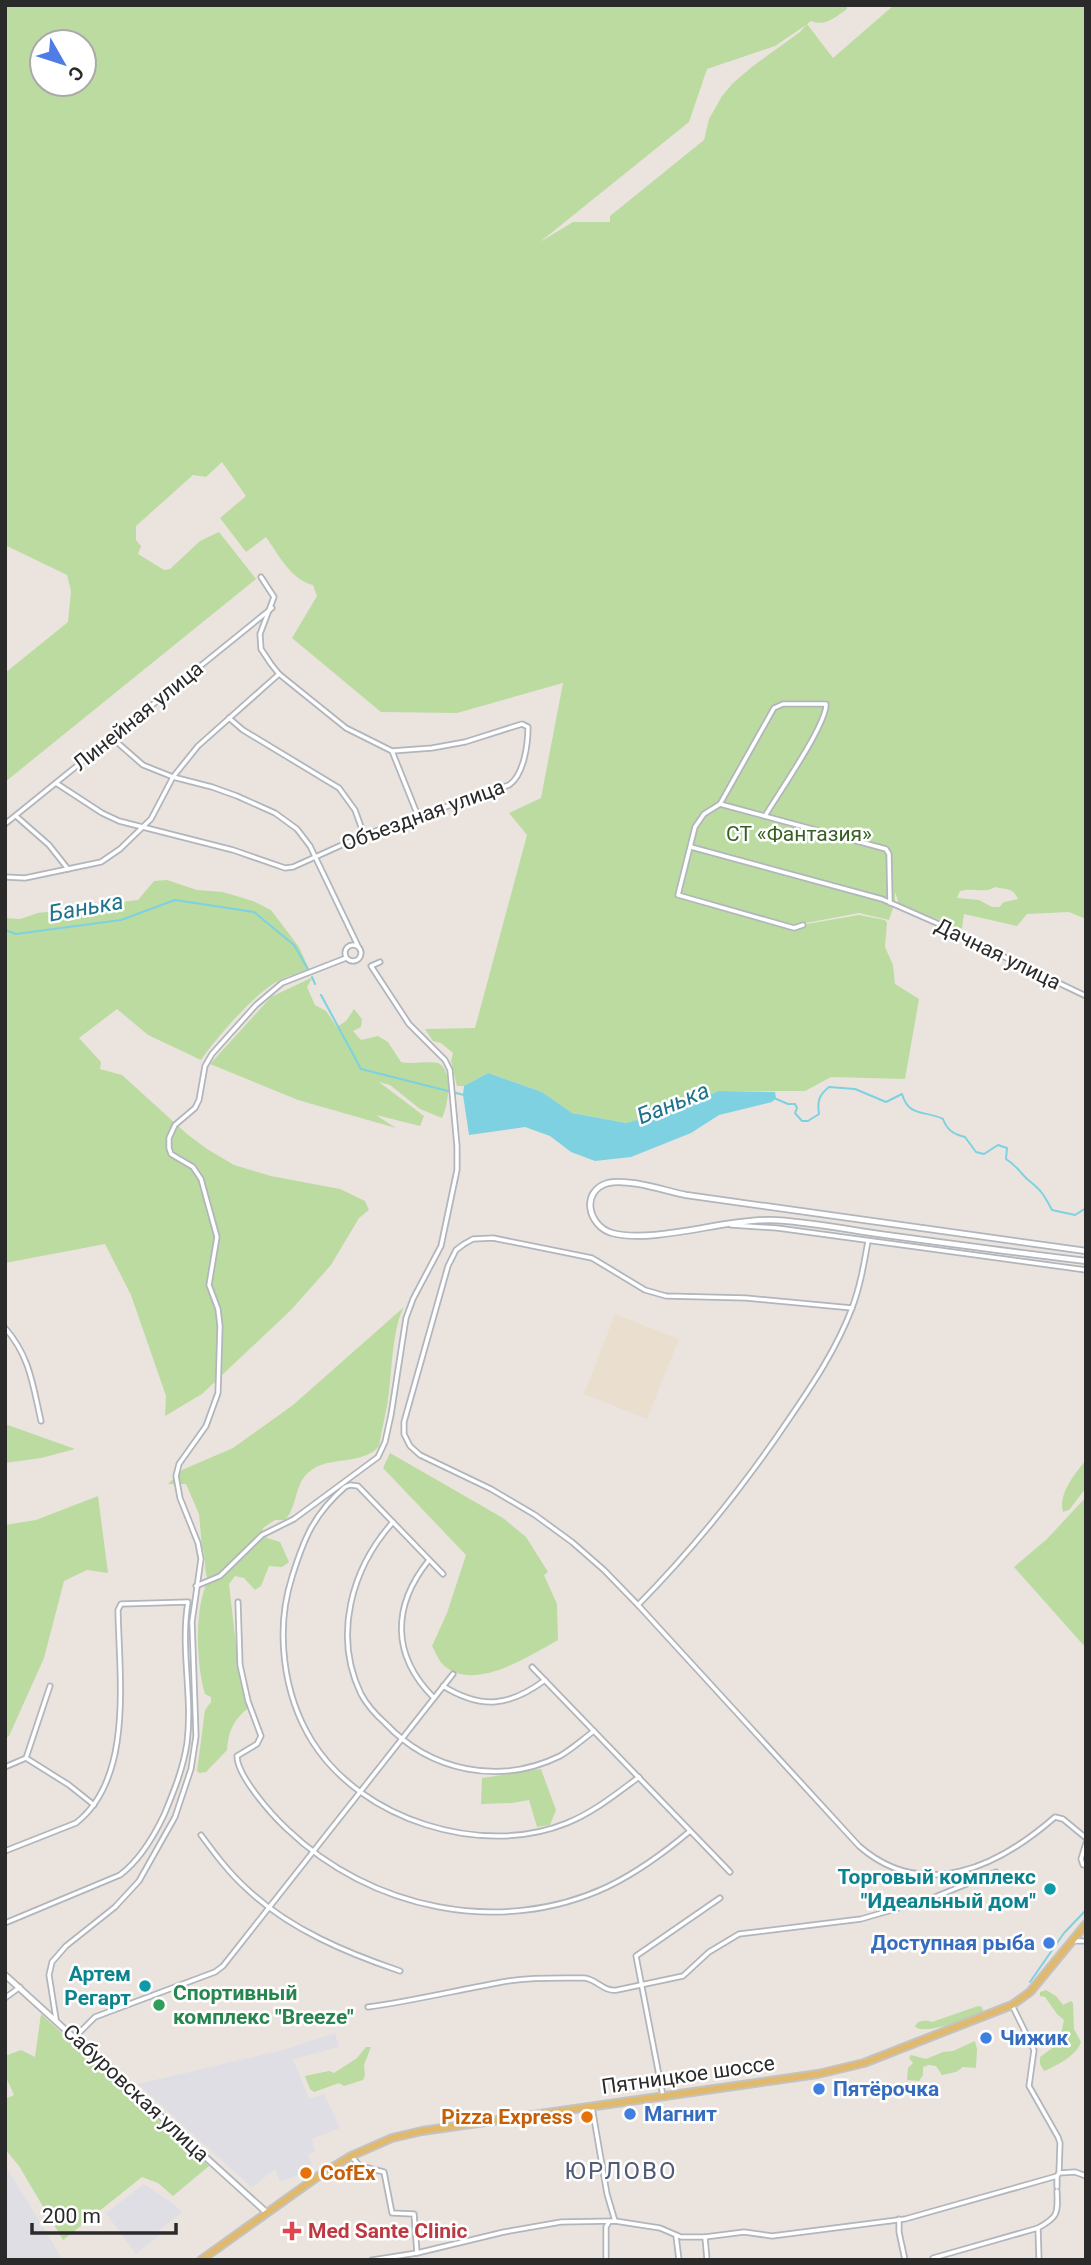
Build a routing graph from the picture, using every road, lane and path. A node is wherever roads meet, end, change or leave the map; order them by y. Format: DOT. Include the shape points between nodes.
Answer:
graph roads {
  1 [pos="261,577"];
  2 [pos="272,608"];
  3 [pos="279,674"];
  4 [pos="229,718"];
  5 [pos="111,737"];
  6 [pos="393,751"];
  7 [pos="173,777"];
  8 [pos="56,783"];
  9 [pos="720,804"];
  10 [pos="16,816"];
  11 [pos="418,816"];
  12 [pos="765,816"];
  13 [pos="5,824"];
  14 [pos="145,827"];
  15 [pos="365,835"];
  16 [pos="691,847"];
  17 [pos="314,857"];
  18 [pos="68,869"];
  19 [pos="5,877"];
  20 [pos="890,903"];
  21 [pos="803,925"];
  22 [pos="358,946"];
  23 [pos="346,958"];
  24 [pos="380,962"];
  25 [pos="1086,996"];
  26 [pos="718,1225"];
  27 [pos="868,1241"];
  28 [pos="1086,1251"];
  29 [pos="1086,1261"];
  30 [pos="1086,1270"];
  31 [pos="852,1308"];
  32 [pos="5,1328"];
  33 [pos="41,1421"];
  34 [pos="393,1522"];
  35 [pos="429,1560"];
  36 [pos="443,1574"];
  37 [pos="196,1586"];
  38 [pos="238,1602"];
  39 [pos="639,1605"];
  40 [pos="532,1667"];
  41 [pos="453,1674"];
  42 [pos="545,1680"];
  43 [pos="443,1685"];
  44 [pos="50,1686"];
  45 [pos="434,1698"];
  46 [pos="594,1731"];
  47 [pos="401,1740"];
  48 [pos="26,1758"];
  49 [pos="5,1767"];
  50 [pos="639,1777"];
  51 [pos="361,1790"];
  52 [pos="94,1805"];
  53 [pos="690,1831"];
  54 [pos="201,1835"];
  55 [pos="1086,1841"];
  56 [pos="5,1851"];
  57 [pos="312,1852"];
  58 [pos="1086,1865"];
  59 [pos="730,1872"];
  60 [pos="996,1872"];
  61 [pos="720,1898"];
  62 [pos="268,1906"];
  63 [pos="5,1923"];
  64 [pos="1086,1924"];
  65 [pos="1086,1941"];
  66 [pos="1069,1942"];
  67 [pos="400,1971"];
  68 [pos="5,1975"];
  69 [pos="641,1985"];
  70 [pos="20,1987"];
  71 [pos="5,1998"];
  72 [pos="1012,2006"];
  73 [pos="368,2007"];
  74 [pos="56,2019"];
  75 [pos="75,2037"];
  76 [pos="663,2096"];
  77 [pos="592,2106"];
  78 [pos="351,2156"];
  79 [pos="1058,2174"];
  80 [pos="1086,2176"];
  81 [pos="266,2213"];
  82 [pos="900,2219"];
  83 [pos="612,2221"];
  84 [pos="1038,2228"];
  85 [pos="676,2236"];
  86 [pos="705,2237"];
  87 [pos="417,2253"];
  88 [pos="944,2258"];
  89 [pos="933,2259"];
  90 [pos="201,2260"];
  91 [pos="372,2260"];
  92 [pos="606,2260"];
  93 [pos="679,2260"];
  94 [pos="707,2260"];
  95 [pos="905,2260"];
  96 [pos="1039,2260"];
  1 -- 2 [label="street" via="274,597"];
  2 -- 3 [label="street" via="260,634 261,649"];
  2 -- 5 [label="street, Линейная улица"];
  3 -- 4 [label="street"];
  3 -- 6 [label="street" via="346,728"];
  4 -- 7 [label="street"];
  4 -- 15 [label="street" via="339,788"];
  5 -- 7 [label="street" via="143,765"];
  5 -- 8 [label="street, Линейная улица"];
  6 -- 11 [label="street"];
  6 -- 11 [label="street, Объездная улица" via="465,742 527,725 516,781"];
  7 -- 14 [label="street"];
  7 -- 17 [label="street" via="212,787 275,813 297,829"];
  8 -- 10 [label="street, Линейная улица"];
  8 -- 14 [label="street, Объездная улица" via="102,813"];
  9 -- 12 [label="street"];
  9 -- 12 [label="street" via="774,708 826,704 818,728"];
  9 -- 16 [label="street" via="699,819"];
  10 -- 13 [label="street, Линейная улица"];
  10 -- 18 [label="street"];
  11 -- 15 [label="street, Объездная улица"];
  12 -- 20 [label="street" via="886,849"];
  14 -- 17 [label="street, Объездная улица" via="285,868"];
  14 -- 18 [label="street" via="100,862"];
  15 -- 17 [label="street, Объездная улица"];
  16 -- 20 [label="street, Дачная улица"];
  16 -- 21 [label="street" via="680,897 794,928"];
  17 -- 22 [label="street"];
  18 -- 19 [label="street"];
  20 -- 25 [label="street, Дачная улица"];
  22 -- 23 [label="street" via="348,946"];
  22 -- 23 [label="street" via="359,959 352,962"];
  23 -- 37 [label="street" via="282,983 256,1005 212,1054 205,1066 200,1100 175,1125 169,1138 171,1154 193,1167 201,1179 217,1237 209,1285 220,1326 218,1393 206,1426 179,1464 176,1476 201,1559"];
  24 -- 37 [label="street" via="371,966 408,1024 450,1070 457,1146 457,1170 441,1246 406,1318 385,1442 378,1457 294,1519 262,1535 220,1576"];
  26 -- 27 [label="street"];
  26 -- 28 [label="street" via="613,1233 596,1223 590,1204 600,1187 623,1182"];
  26 -- 29 [label="street" via="781,1221"];
  27 -- 30 [label="street"];
  27 -- 31 [label="street"];
  31 -- 39 [label="street" via="814,1382 755,1470"];
  31 -- 39 [label="street" via="666,1296 645,1290 592,1258 500,1239 473,1239 456,1250 404,1422 410,1446 535,1515 572,1542"];
  32 -- 33 [label="street" via="25,1356"];
  34 -- 35 [label="street"];
  34 -- 47 [label="street" via="365,1559 355,1583 348,1640 363,1697"];
  34 -- 51 [label="street" via="358,1486 345,1487 307,1532 287,1592 284,1641 292,1697 325,1759"];
  35 -- 36 [label="street"];
  35 -- 45 [label="street" via="408,1592 401,1629 410,1667"];
  37 -- 74 [label="street" via="192,1622 196,1736 183,1796 139,1881 52,1962 49,1975"];
  38 -- 57 [label="street" via="240,1665 261,1736 236,1759 266,1807"];
  39 -- 55 [label="street" via="859,1846 887,1866 927,1876 960,1871 1007,1853 1055,1816"];
  40 -- 42 [label="street"];
  41 -- 43 [label="street"];
  42 -- 43 [label="street" via="528,1693 497,1703 467,1698"];
  42 -- 46 [label="street"];
  43 -- 45 [label="street"];
  44 -- 48 [label="street"];
  45 -- 47 [label="street"];
  46 -- 47 [label="street" via="560,1755 496,1772 438,1762"];
  46 -- 50 [label="street"];
  47 -- 51 [label="street"];
  48 -- 49 [label="street"];
  48 -- 52 [label="street"];
  50 -- 51 [label="street" via="566,1824 502,1836 424,1825"];
  50 -- 53 [label="street"];
  51 -- 57 [label="street"];
  52 -- 56 [label="street" via="76,1823"];
  52 -- 63 [label="street" via="102,1794 119,1738 118,1610 121,1604 188,1602 184,1627 187,1740 181,1776 146,1848 120,1875"];
  53 -- 57 [label="street" via="660,1856 605,1888 547,1907 515,1910 447,1909 398,1897 341,1872"];
  53 -- 59 [label="street"];
  54 -- 62 [label="street" via="229,1871"];
  55 -- 58 [label="street" via="1081,1859"];
  57 -- 62 [label="street"];
  60 -- 69 [label="street" via="930,1899 861,1919 739,1934 709,1952 683,1976"];
  61 -- 69 [label="street" via="638,1954"];
  62 -- 67 [label="street" via="343,1950"];
  62 -- 75 [label="street" via="215,1972 95,2017"];
  64 -- 66 [label="main road, Пятницкое шоссе"];
  65 -- 66 [label="street"];
  66 -- 72 [label="main road, Пятницкое шоссе" via="1030,1992"];
  68 -- 70 [label="street, Сабуровская улица"];
  69 -- 73 [label="street" via="612,1991 590,1979 530,1979"];
  69 -- 76 [label="street"];
  70 -- 71 [label="street"];
  70 -- 74 [label="street, Сабуровская улица"];
  72 -- 76 [label="main road, Пятницкое шоссе" via="840,2070"];
  72 -- 79 [label="street" via="1032,2044 1029,2086 1058,2137"];
  74 -- 75 [label="street, Сабуровская улица"];
  75 -- 81 [label="street, Сабуровская улица"];
  76 -- 77 [label="main road, Пятницкое шоссе"];
  77 -- 78 [label="main road, Пятницкое шоссе" via="422,2130"];
  77 -- 83 [label="street"];
  78 -- 81 [label="main road, Пятницкое шоссе"];
  78 -- 87 [label="street" via="360,2166 384,2172 392,2213 414,2214"];
  79 -- 80 [label="street"];
  79 -- 82 [label="street"];
  79 -- 84 [label="street" via="1056,2214"];
  81 -- 90 [label="main road, Пятницкое шоссе"];
  82 -- 86 [label="street" via="772,2236 744,2232"];
  82 -- 95 [label="street"];
  83 -- 85 [label="street" via="660,2228"];
  83 -- 87 [label="street" via="555,2222"];
  83 -- 92 [label="street" via="606,2227"];
  84 -- 88 [label="street"];
  84 -- 96 [label="street"];
  85 -- 86 [label="street"];
  85 -- 93 [label="street"];
  86 -- 94 [label="street"];
  87 -- 91 [label="street"];
  88 -- 89 [label="street"];
}
